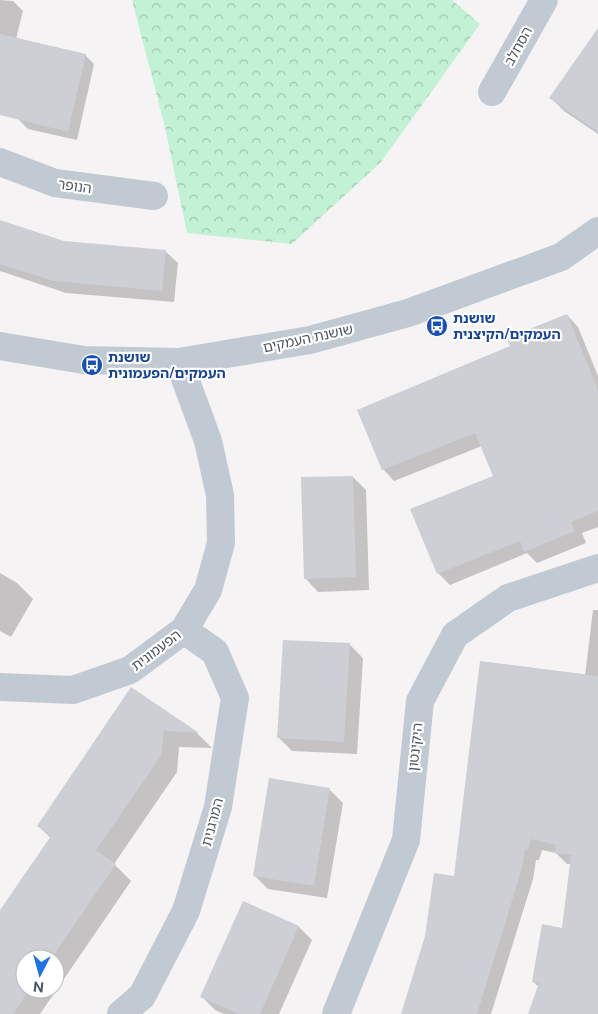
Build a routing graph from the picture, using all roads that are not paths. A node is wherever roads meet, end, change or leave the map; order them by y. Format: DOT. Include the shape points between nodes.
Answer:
graph roads {
  1 [pos="533,5"];
  2 [pos="492,92"];
  3 [pos="0,162"];
  4 [pos="154,196"];
  5 [pos="598,230"];
  6 [pos="0,346"];
  7 [pos="178,362"];
  8 [pos="598,568"];
  9 [pos="184,630"];
  10 [pos="1,690"];
  11 [pos="121,1014"];
  12 [pos="336,1014"];
  1 -- 2 [label="street, הסחלב"];
  3 -- 4 [label="street, הנופר" via="55,183"];
  5 -- 7 [label="street, שושנת העמקים" via="560,257 408,313 310,340"];
  6 -- 7 [label="street, שושנת העמקים" via="84,360"];
  7 -- 9 [label="street, הפעמונית" via="208,441 220,495 221,543 208,590"];
  8 -- 12 [label="street, היקינטון" via="508,598 455,635 420,701 406,840"];
  9 -- 10 [label="street, הפעמונית" via="130,670 73,690"];
  9 -- 11 [label="street, המרגנית" via="215,652 236,698 219,798 186,911 142,996"];
}
